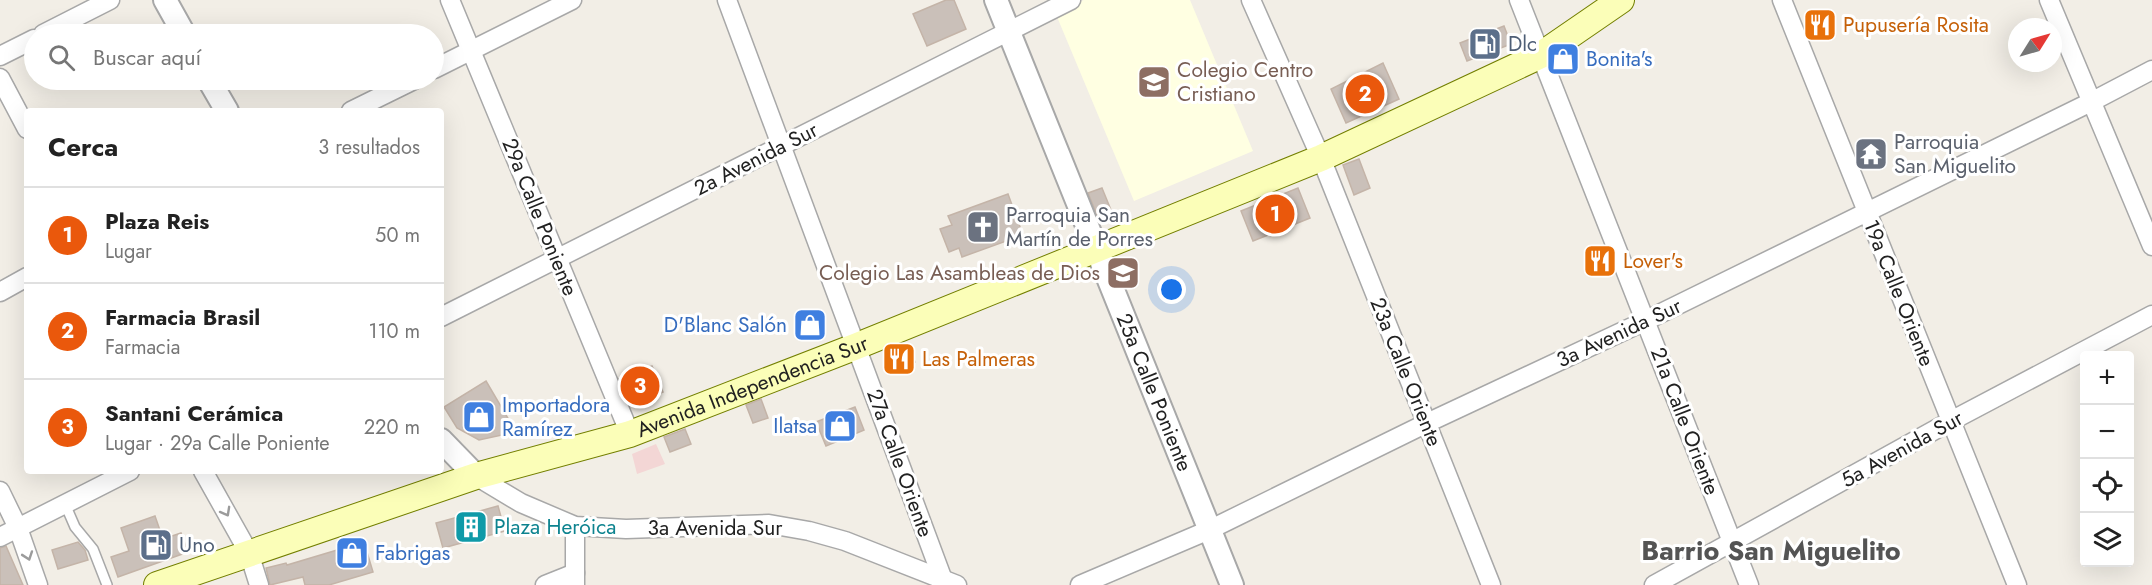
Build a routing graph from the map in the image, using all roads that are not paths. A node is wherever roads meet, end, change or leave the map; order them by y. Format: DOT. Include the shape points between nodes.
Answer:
graph roads {
  1 [pos="110,0"];
  2 [pos="165,0"];
  3 [pos="450,0"];
  4 [pos="572,0"];
  5 [pos="727,0"];
  6 [pos="996,0"];
  7 [pos="1071,0"];
  8 [pos="1251,0"];
  9 [pos="1519,0"];
  10 [pos="1621,0"];
  11 [pos="1782,0"];
  12 [pos="2049,0"];
  13 [pos="63,24"];
  14 [pos="178,24"];
  15 [pos="1010,31"];
  16 [pos="24,44"];
  17 [pos="471,50"];
  18 [pos="1541,55"];
  19 [pos="0,56"];
  20 [pos="444,64"];
  21 [pos="2152,70"];
  22 [pos="0,78"];
  23 [pos="215,90"];
  24 [pos="394,90"];
  25 [pos="2091,102"];
  26 [pos="225,108"];
  27 [pos="357,108"];
  28 [pos="24,123"];
  29 [pos="782,146"];
  30 [pos="1321,158"];
  31 [pos="1867,211"];
  32 [pos="2152,246"];
  33 [pos="1095,249"];
  34 [pos="557,258"];
  35 [pos="24,279"];
  36 [pos="0,292"];
  37 [pos="444,315"];
  38 [pos="2152,315"];
  39 [pos="1645,321"];
  40 [pos="857,346"];
  41 [pos="1951,421"];
  42 [pos="1427,423"];
  43 [pos="630,434"];
  44 [pos="444,443"];
  45 [pos="124,474"];
  46 [pos="205,474"];
  47 [pos="476,476"];
  48 [pos="0,491"];
  49 [pos="65,504"];
  50 [pos="575,526"];
  51 [pos="18,528"];
  52 [pos="1209,530"];
  53 [pos="0,537"];
  54 [pos="1732,543"];
  55 [pos="249,553"];
  56 [pos="575,579"];
  57 [pos="947,583"];
  58 [pos="38,585"];
  59 [pos="108,585"];
  60 [pos="157,585"];
  61 [pos="259,585"];
  62 [pos="545,585"];
  63 [pos="1080,585"];
  64 [pos="1232,585"];
  65 [pos="1491,585"];
  66 [pos="1654,585"];
  67 [pos="1749,585"];
  68 [pos="2017,585"];
  1 -- 13 [label="street"];
  2 -- 14 [label="street"];
  3 -- 17 [label="street, 29a Calle Poniente"];
  4 -- 17 [label="street"];
  5 -- 29 [label="street, 27a Calle Oriente"];
  6 -- 15 [label="street, 25a Calle Poniente"];
  7 -- 15 [label="street, 2a Avenida Sur"];
  8 -- 30 [label="street, 23a Calle Oriente"];
  9 -- 18 [label="street, 21a Calle Oriente"];
  10 -- 18 [label="main road, Avenida Independencia Sur"];
  11 -- 31 [label="street, 19a Calle Oriente"];
  12 -- 25 [label="street"];
  15 -- 29 [label="street, 2a Avenida Sur"];
  15 -- 33 [label="street, 25a Calle Poniente"];
  16 -- 19 [label="street"];
  17 -- 20 [label="street"];
  17 -- 34 [label="street, 29a Calle Poniente"];
  18 -- 30 [label="main road, Avenida Independencia Sur"];
  18 -- 39 [label="street, 21a Calle Oriente"];
  21 -- 25 [label="street, 3a Avenida Sur"];
  22 -- 28 [label="street"];
  23 -- 26 [label="street"];
  24 -- 27 [label="street"];
  25 -- 31 [label="street, 3a Avenida Sur"];
  25 -- 32 [label="street"];
  29 -- 34 [label="street, 2a Avenida Sur"];
  29 -- 40 [label="street, 27a Calle Oriente"];
  30 -- 33 [label="main road, Avenida Independencia Sur"];
  30 -- 42 [label="street, 23a Calle Oriente"];
  31 -- 39 [label="street, 3a Avenida Sur"];
  31 -- 41 [label="street, 19a Calle Oriente"];
  33 -- 40 [label="main road, Avenida Independencia Sur"];
  33 -- 52 [label="street, 25a Calle Poniente"];
  34 -- 37 [label="street, 2a Avenida Sur"];
  34 -- 43 [label="street, 29a Calle Poniente"];
  35 -- 36 [label="street"];
  38 -- 41 [label="street, 5a Avenida Sur"];
  39 -- 42 [label="street, 3a Avenida Sur"];
  39 -- 54 [label="street, 21a Calle Oriente"];
  40 -- 43 [label="main road, Avenida Independencia Sur"];
  40 -- 57 [label="street, 27a Calle Oriente"];
  41 -- 54 [label="street, 5a Avenida Sur"];
  41 -- 68 [label="street, 19a Calle Oriente"];
  42 -- 52 [label="street, 3a Avenida Sur"];
  42 -- 65 [label="street, 23a Calle Oriente"];
  43 -- 47 [label="main road, Avenida Independencia Sur"];
  44 -- 47 [label="street"];
  45 -- 49 [label="street"];
  46 -- 55 [label="street, one-way"];
  47 -- 50 [label="street, 3a Avenida Sur" via="521,503"];
  47 -- 55 [label="main road, Avenida Independencia Sur"];
  48 -- 51 [label="street"];
  49 -- 51 [label="street"];
  49 -- 59 [label="lane" via="75,527 93,549"];
  50 -- 56 [label="street"];
  50 -- 57 [label="street, 3a Avenida Sur" via="626,529 770,524 845,541"];
  51 -- 53 [label="street"];
  51 -- 58 [label="street, one-way"];
  52 -- 63 [label="street, 3a Avenida Sur"];
  52 -- 64 [label="street, 25a Calle Poniente"];
  54 -- 66 [label="street, 5a Avenida Sur"];
  54 -- 67 [label="street, 21a Calle Oriente"];
  55 -- 60 [label="main road, Avenida Independencia Sur"];
  55 -- 61 [label="street"];
  56 -- 62 [label="street"];
}
